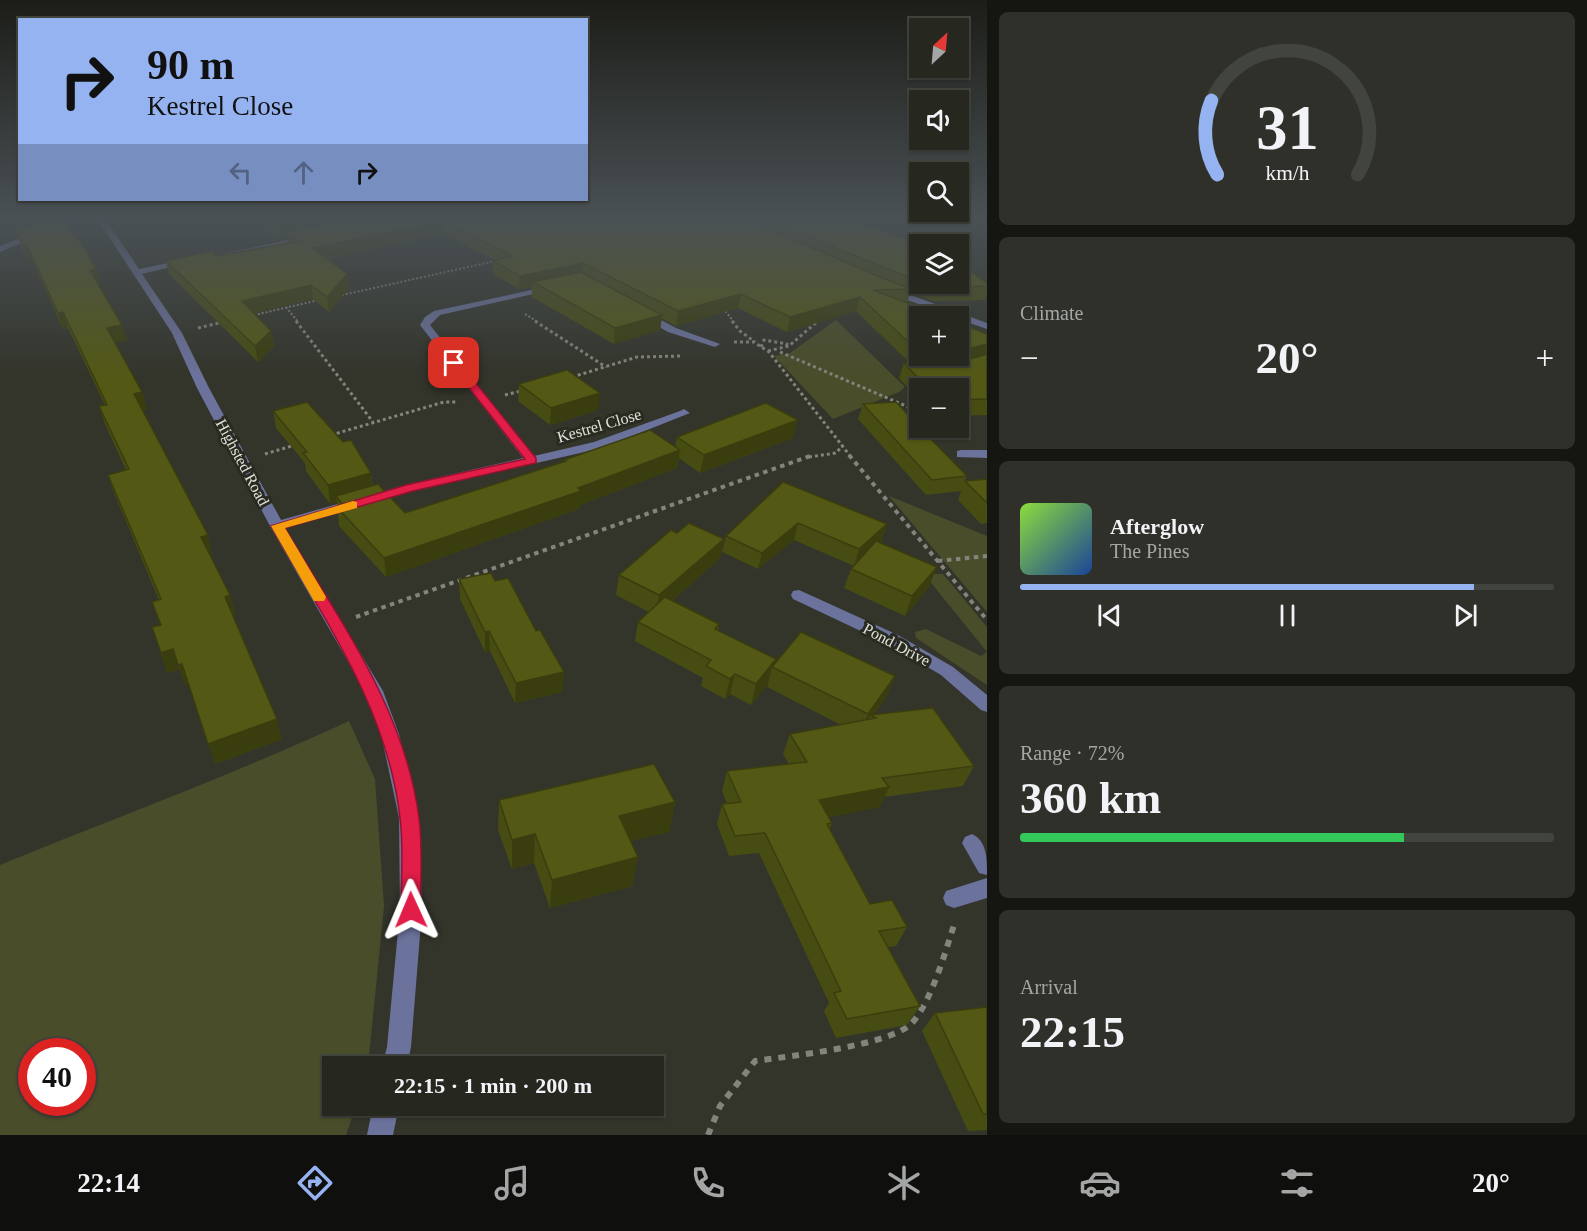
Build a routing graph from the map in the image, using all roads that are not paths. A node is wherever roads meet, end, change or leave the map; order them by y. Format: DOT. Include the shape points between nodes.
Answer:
graph roads {
  1 [pos="147,270"];
  2 [pos="137,272"];
  3 [pos="558,286"];
  4 [pos="882,288"];
  5 [pos="634,309"];
  6 [pos="986,324"];
  7 [pos="715,344"];
  8 [pos="684,413"];
  9 [pos="961,454"];
  10 [pos="987,454"];
  11 [pos="532,461"];
  12 [pos="277,526"];
  13 [pos="799,595"];
  14 [pos="987,705"];
  15 [pos="972,843"];
  16 [pos="987,866"];
  17 [pos="987,888"];
  18 [pos="954,898"];
  19 [pos="396,1056"];
  20 [pos="384,1116"];
  21 [pos="380,1135"];
  1 -- 2 [label="street"];
  2 -- 12 [label="street, Highsted Road" via="177,333"];
  3 -- 11 [label="street" via="437,313 425,326"];
  4 -- 6 [label="street"];
  5 -- 7 [label="street" via="672,330"];
  8 -- 11 [label="street, Kestrel Close" via="598,445"];
  9 -- 10 [label="street"];
  11 -- 12 [label="street, Kestrel Close" via="410,488"];
  12 -- 19 [label="street, Highsted Road" via="374,691 390,735 410,818 411,910"];
  13 -- 14 [label="street, Pond Drive" via="892,639 947,671"];
  15 -- 16 [label="street"];
  17 -- 18 [label="street"];
  20 -- 21 [label="street"];
}
